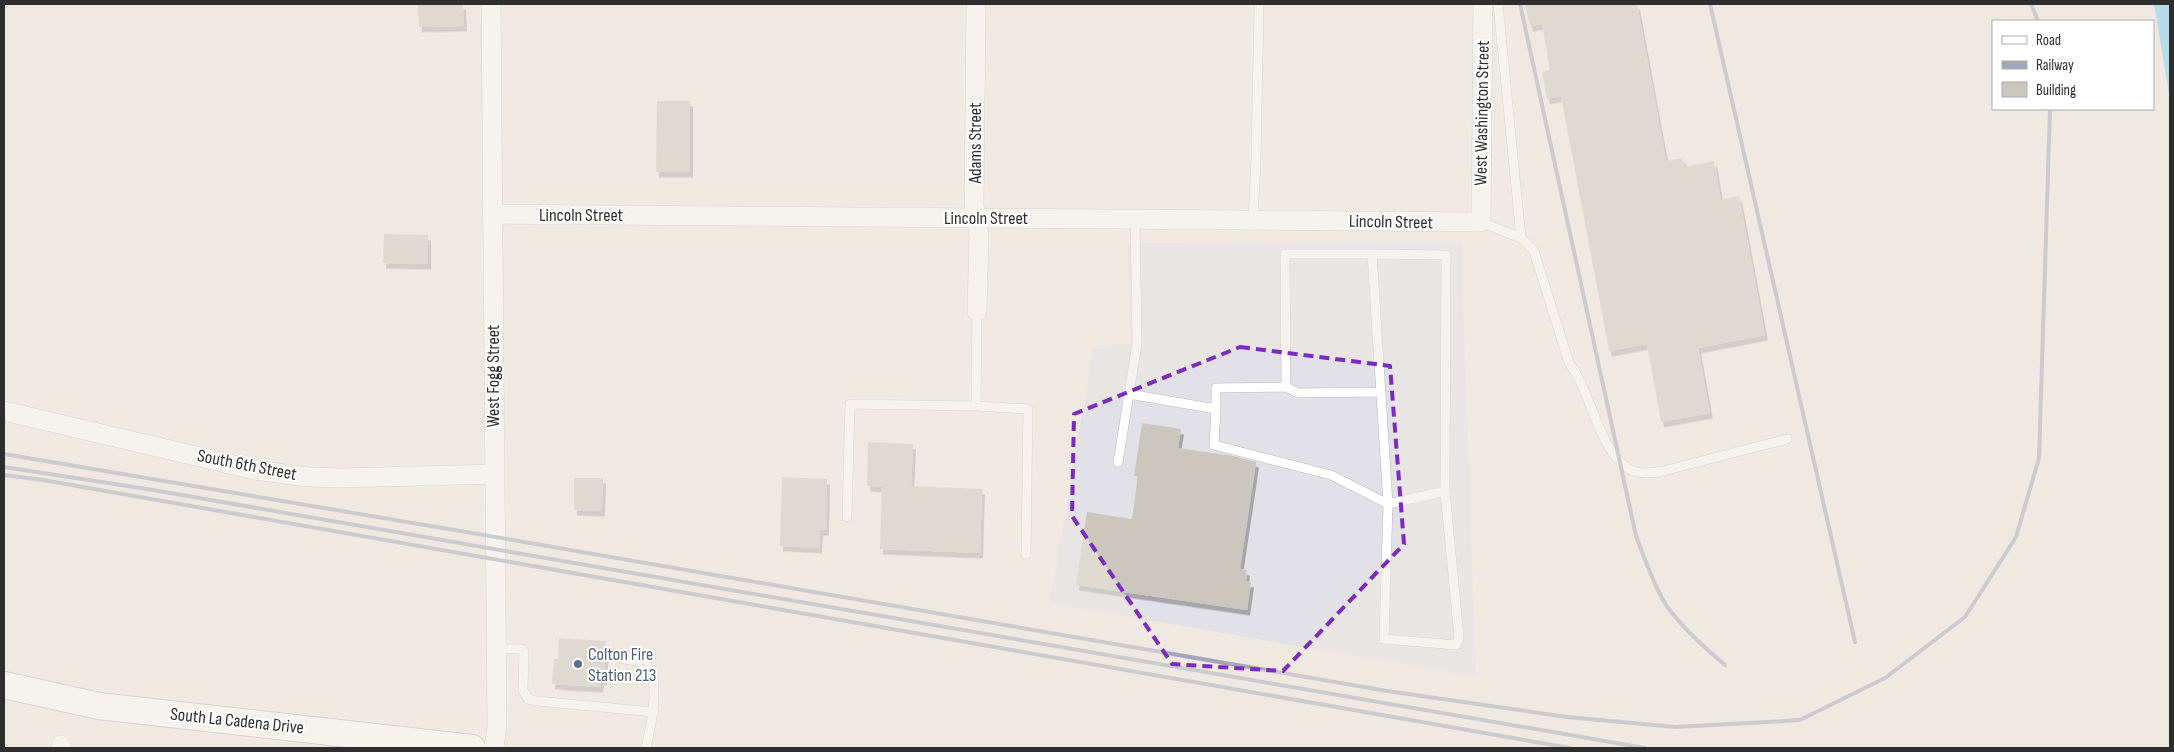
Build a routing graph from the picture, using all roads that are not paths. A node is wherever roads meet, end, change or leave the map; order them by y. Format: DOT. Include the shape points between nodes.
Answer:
graph roads {
  1 [pos="491,4"];
  2 [pos="976,4"];
  3 [pos="1259,4"];
  4 [pos="1483,4"];
  5 [pos="1498,4"];
  6 [pos="492,214"];
  7 [pos="976,218"];
  8 [pos="1135,219"];
  9 [pos="1252,220"];
  10 [pos="1481,222"];
  11 [pos="1522,238"];
  12 [pos="1372,254"];
  13 [pos="978,311"];
  14 [pos="1286,387"];
  15 [pos="1381,392"];
  16 [pos="1129,394"];
  17 [pos="976,406"];
  18 [pos="1216,409"];
  19 [pos="4,411"];
  20 [pos="1787,439"];
  21 [pos="1118,462"];
  22 [pos="494,474"];
  23 [pos="1445,491"];
  24 [pos="1388,504"];
  25 [pos="847,518"];
  26 [pos="1026,554"];
  27 [pos="496,649"];
  28 [pos="616,657"];
  29 [pos="4,685"];
  30 [pos="654,712"];
  31 [pos="384,743"];
  32 [pos="472,748"];
  33 [pos="494,748"];
  34 [pos="646,748"];
  1 -- 6 [label="street, West Fogg Street"];
  2 -- 7 [label="street, Adams Street"];
  3 -- 9 [label="lane"];
  4 -- 10 [label="street, West Washington Street"];
  5 -- 11 [label="lane"];
  6 -- 7 [label="street, Lincoln Street"];
  6 -- 22 [label="street, West Fogg Street"];
  7 -- 8 [label="street, Lincoln Street"];
  7 -- 13 [label="street, Adams Street" via="979,235"];
  8 -- 9 [label="street, Lincoln Street"];
  8 -- 16 [label="lane" via="1137,344"];
  9 -- 10 [label="street, Lincoln Street"];
  10 -- 11 [label="lane"];
  11 -- 20 [label="lane" via="1534,251 1569,363 1579,376 1610,451 1630,470 1648,474"];
  12 -- 14 [label="lane" via="1285,254"];
  12 -- 15 [label="lane"];
  12 -- 23 [label="lane" via="1446,255"];
  13 -- 17 [label="lane"];
  14 -- 15 [label="lane" via="1298,393"];
  14 -- 18 [label="lane" via="1216,388"];
  15 -- 24 [label="lane"];
  16 -- 18 [label="lane"];
  16 -- 21 [label="lane"];
  17 -- 25 [label="lane" via="850,404"];
  17 -- 26 [label="lane" via="1028,409"];
  18 -- 24 [label="lane" via="1214,445 1331,475"];
  19 -- 22 [label="street, South 6th Street" via="255,470 342,478"];
  22 -- 27 [label="street, West Fogg Street"];
  23 -- 24 [label="lane"];
  23 -- 24 [label="lane" via="1459,638 1456,645 1384,639"];
  27 -- 30 [label="lane" via="521,649 524,652 524,690 528,699"];
  27 -- 33 [label="street, West Fogg Street" via="497,726"];
  28 -- 30 [label="lane" via="641,662 652,670 656,689"];
  29 -- 31 [label="main road, South La Cadena Drive" via="99,706"];
  30 -- 34 [label="lane"];
  31 -- 32 [label="main road, South La Cadena Drive"];
}
